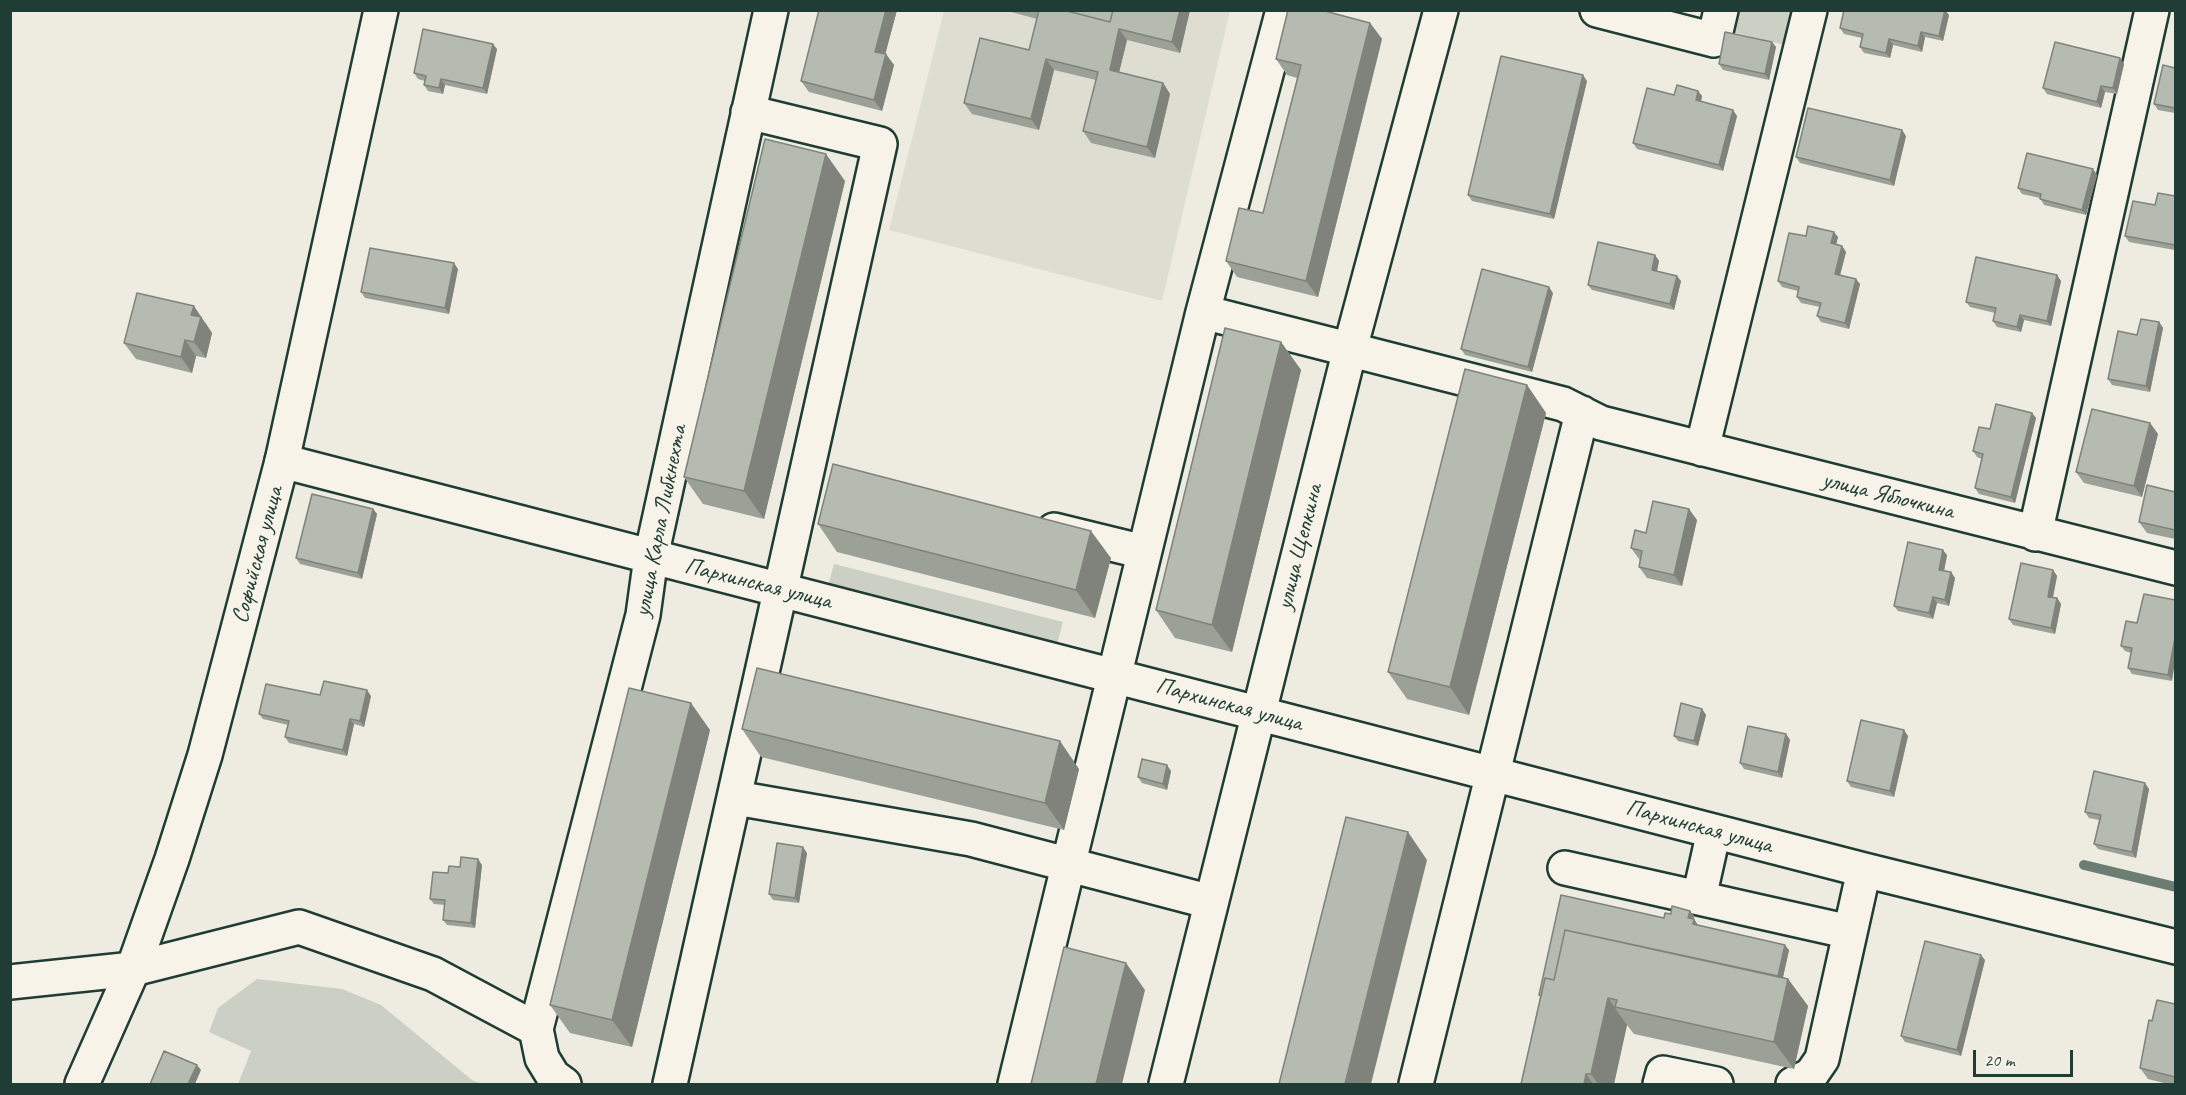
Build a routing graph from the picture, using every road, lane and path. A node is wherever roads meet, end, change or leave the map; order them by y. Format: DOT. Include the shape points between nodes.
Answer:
graph roads {
  1 [pos="381,10"];
  2 [pos="771,10"];
  3 [pos="1283,10"];
  4 [pos="1441,10"];
  5 [pos="1597,10"];
  6 [pos="1721,10"];
  7 [pos="1810,10"];
  8 [pos="2152,11"];
  9 [pos="2175,22"];
  10 [pos="748,112"];
  11 [pos="1203,312"];
  12 [pos="1350,349"];
  13 [pos="1592,418"];
  14 [pos="1702,449"];
  15 [pos="282,461"];
  16 [pos="1028,523"];
  17 [pos="2035,534"];
  18 [pos="1144,552"];
  19 [pos="651,557"];
  20 [pos="2175,568"];
  21 [pos="782,591"];
  22 [pos="1113,675"];
  23 [pos="1258,712"];
  24 [pos="1493,773"];
  25 [pos="736,798"];
  26 [pos="1714,831"];
  27 [pos="1070,864"];
  28 [pos="1564,868"];
  29 [pos="1864,870"];
  30 [pos="1699,898"];
  31 [pos="1211,902"];
  32 [pos="1850,932"];
  33 [pos="2175,947"];
  34 [pos="133,969"];
  35 [pos="10,982"];
  36 [pos="536,1029"];
  37 [pos="82,1084"];
  38 [pos="564,1084"];
  39 [pos="670,1084"];
  40 [pos="1015,1084"];
  41 [pos="1166,1084"];
  42 [pos="1416,1084"];
  43 [pos="1660,1084"];
  44 [pos="1716,1084"];
  45 [pos="1793,1084"];
  1 -- 15 [label="street, Софийская улица"];
  2 -- 10 [label="street, улица Карла Либкнехта"];
  3 -- 11 [label="street"];
  4 -- 12 [label="street, улица Щепкина"];
  5 -- 6 [label="street" via="1714,40"];
  7 -- 14 [label="street"];
  8 -- 9 [label="street"];
  8 -- 17 [label="street"];
  10 -- 19 [label="street, улица Карла Либкнехта"];
  10 -- 21 [label="street" via="880,144 820,470"];
  11 -- 12 [label="street, улица Яблочкина"];
  11 -- 18 [label="street"];
  12 -- 13 [label="street, улица Яблочкина" via="1563,404"];
  12 -- 23 [label="street, улица Щепкина"];
  13 -- 14 [label="street, улица Яблочкина"];
  13 -- 24 [label="street"];
  14 -- 17 [label="street, улица Яблочкина"];
  15 -- 19 [label="street, Пархинская улица"];
  15 -- 34 [label="street, Софийская улица" via="205,755"];
  16 -- 18 [label="street"];
  17 -- 20 [label="street, улица Яблочкина"];
  18 -- 22 [label="street"];
  19 -- 21 [label="street, Пархинская улица"];
  19 -- 36 [label="street, улица Карла Либкнехта" via="637,638"];
  21 -- 22 [label="street, Пархинская улица"];
  21 -- 25 [label="street"];
  22 -- 23 [label="street, Пархинская улица"];
  22 -- 27 [label="street"];
  23 -- 24 [label="street, Пархинская улица"];
  23 -- 31 [label="street, улица Щепкина"];
  24 -- 26 [label="street, Пархинская улица"];
  24 -- 42 [label="street"];
  25 -- 27 [label="street" via="924,829"];
  25 -- 39 [label="street"];
  26 -- 29 [label="street, Пархинская улица"];
  26 -- 30 [label="street"];
  27 -- 31 [label="street"];
  27 -- 40 [label="street"];
  28 -- 30 [label="street"];
  29 -- 32 [label="street"];
  29 -- 33 [label="street, Пархинская улица"];
  30 -- 32 [label="street"];
  31 -- 41 [label="street, улица Щепкина"];
  32 -- 45 [label="street" via="1822,1059 1811,1075"];
  34 -- 35 [label="street"];
  34 -- 36 [label="street" via="300,927 433,974"];
  34 -- 37 [label="street, Софийская улица"];
  36 -- 38 [label="street" via="542,1058 553,1076"];
  43 -- 44 [label="street" via="1663,1073"];
}
